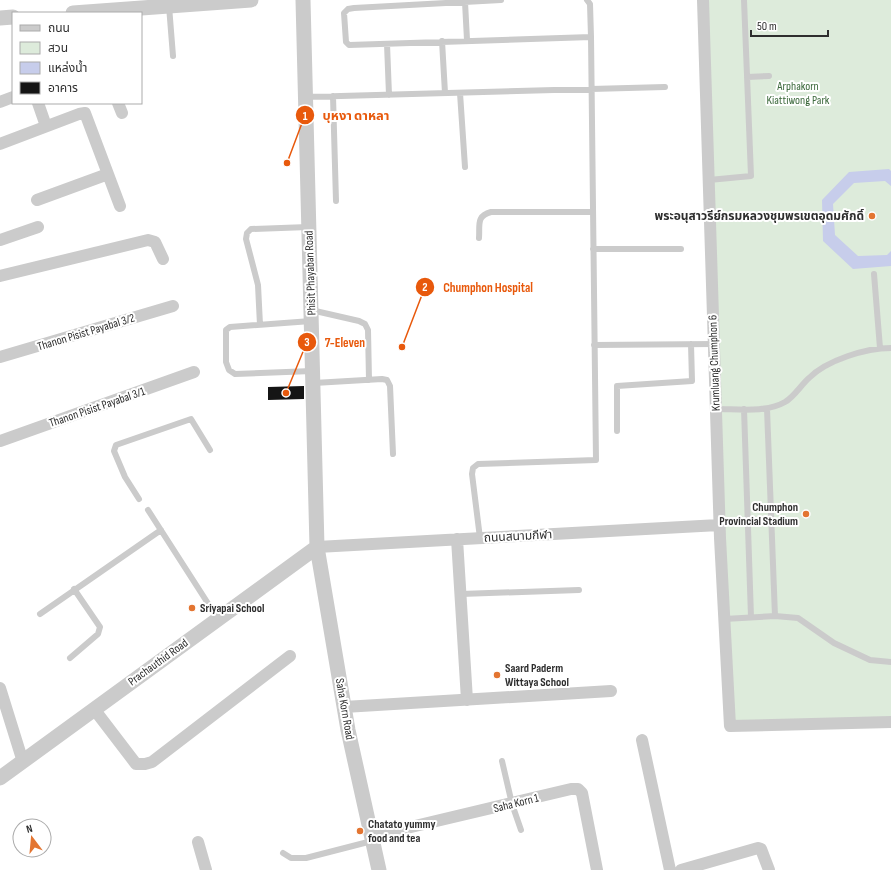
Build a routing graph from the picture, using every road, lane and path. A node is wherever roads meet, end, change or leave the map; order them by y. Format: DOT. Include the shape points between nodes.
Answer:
graph roads {
  1 [pos="251,0"];
  2 [pos="302,0"];
  3 [pos="501,0"];
  4 [pos="587,0"];
  5 [pos="703,0"];
  6 [pos="744,0"];
  7 [pos="210,2"];
  8 [pos="465,2"];
  9 [pos="169,6"];
  10 [pos="87,12"];
  11 [pos="12,17"];
  12 [pos="0,18"];
  13 [pos="591,37"];
  14 [pos="467,40"];
  15 [pos="442,41"];
  16 [pos="387,44"];
  17 [pos="173,56"];
  18 [pos="769,76"];
  19 [pos="747,77"];
  20 [pos="665,87"];
  21 [pos="591,89"];
  22 [pos="445,93"];
  23 [pos="460,93"];
  24 [pos="389,95"];
  25 [pos="333,96"];
  26 [pos="12,97"];
  27 [pos="305,97"];
  28 [pos="0,102"];
  29 [pos="38,104"];
  30 [pos="46,126"];
  31 [pos="0,144"];
  32 [pos="465,166"];
  33 [pos="108,174"];
  34 [pos="709,180"];
  35 [pos="37,200"];
  36 [pos="336,201"];
  37 [pos="120,206"];
  38 [pos="592,212"];
  39 [pos="38,227"];
  40 [pos="308,227"];
  41 [pos="479,238"];
  42 [pos="0,240"];
  43 [pos="593,249"];
  44 [pos="681,249"];
  45 [pos="163,259"];
  46 [pos="874,274"];
  47 [pos="0,276"];
  48 [pos="173,306"];
  49 [pos="311,316"];
  50 [pos="260,325"];
  51 [pos="691,344"];
  52 [pos="714,344"];
  53 [pos="594,345"];
  54 [pos="880,348"];
  55 [pos="891,348"];
  56 [pos="0,357"];
  57 [pos="194,372"];
  58 [pos="312,377"];
  59 [pos="370,380"];
  60 [pos="716,409"];
  61 [pos="744,409"];
  62 [pos="767,409"];
  63 [pos="617,431"];
  64 [pos="0,441"];
  65 [pos="210,450"];
  66 [pos="393,454"];
  67 [pos="140,499"];
  68 [pos="148,510"];
  69 [pos="720,525"];
  70 [pos="161,530"];
  71 [pos="480,538"];
  72 [pos="457,539"];
  73 [pos="317,547"];
  74 [pos="74,589"];
  75 [pos="579,590"];
  76 [pos="461,594"];
  77 [pos="40,614"];
  78 [pos="775,616"];
  79 [pos="751,617"];
  80 [pos="218,619"];
  81 [pos="724,619"];
  82 [pos="290,656"];
  83 [pos="70,658"];
  84 [pos="891,662"];
  85 [pos="0,688"];
  86 [pos="611,691"];
  87 [pos="467,700"];
  88 [pos="344,707"];
  89 [pos="94,709"];
  90 [pos="891,722"];
  91 [pos="642,740"];
  92 [pos="502,761"];
  93 [pos="23,762"];
  94 [pos="0,778"];
  95 [pos="512,804"];
  96 [pos="521,830"];
  97 [pos="373,838"];
  98 [pos="198,842"];
  99 [pos="283,853"];
  100 [pos="206,870"];
  101 [pos="379,870"];
  102 [pos="597,870"];
  103 [pos="670,870"];
  104 [pos="681,870"];
  105 [pos="769,870"];
  1 -- 7 [label="street"];
  2 -- 27 [label="street, Phisit Phayaban Road"];
  3 -- 8 [label="lane"];
  4 -- 13 [label="lane" via="590,4"];
  5 -- 34 [label="street, Krumluang Chumphon 6"];
  6 -- 19 [label="lane"];
  7 -- 9 [label="street"];
  8 -- 14 [label="lane"];
  8 -- 16 [label="lane" via="354,8 344,13 346,42 349,45"];
  9 -- 10 [label="street"];
  9 -- 17 [label="lane"];
  11 -- 12 [label="street"];
  13 -- 14 [label="lane"];
  13 -- 21 [label="lane"];
  14 -- 15 [label="lane"];
  15 -- 16 [label="lane"];
  15 -- 22 [label="lane"];
  16 -- 24 [label="lane"];
  18 -- 19 [label="lane"];
  19 -- 34 [label="lane" via="751,176"];
  20 -- 21 [label="lane"];
  21 -- 23 [label="lane"];
  21 -- 38 [label="lane"];
  22 -- 23 [label="lane"];
  22 -- 24 [label="lane"];
  23 -- 32 [label="lane"];
  24 -- 25 [label="lane"];
  25 -- 27 [label="lane"];
  25 -- 36 [label="lane"];
  26 -- 28 [label="street"];
  27 -- 40 [label="street, Phisit Phayaban Road"];
  29 -- 30 [label="street"];
  30 -- 31 [label="street"];
  30 -- 33 [label="street" via="85,114"];
  33 -- 35 [label="street"];
  33 -- 37 [label="street"];
  34 -- 52 [label="street, Krumluang Chumphon 6"];
  38 -- 41 [label="lane" via="491,212 480,218"];
  38 -- 43 [label="lane"];
  39 -- 42 [label="street"];
  40 -- 49 [label="street, Phisit Phayaban Road"];
  40 -- 50 [label="lane" via="251,229 247,233 246,239 258,285"];
  43 -- 44 [label="lane"];
  43 -- 53 [label="lane"];
  45 -- 47 [label="street" via="155,242 148,240"];
  46 -- 54 [label="lane"];
  48 -- 56 [label="street, Thanon Pisist Payabal 3/2"];
  49 -- 50 [label="lane"];
  49 -- 58 [label="street, Phisit Phayaban Road"];
  49 -- 59 [label="lane" via="359,321 365,324 368,330"];
  50 -- 58 [label="lane" via="230,327 226,330 226,362 229,370 235,374"];
  51 -- 52 [label="lane"];
  51 -- 53 [label="lane"];
  51 -- 63 [label="lane" via="692,380 617,386"];
  52 -- 60 [label="street, Krumluang Chumphon 6"];
  53 -- 71 [label="lane" via="596,460 478,464 473,468 472,474"];
  54 -- 55 [label="lane"];
  54 -- 62 [label="lane" via="835,361 810,377 786,402"];
  57 -- 64 [label="street, Thanon Pisist Payabal 3/1"];
  58 -- 59 [label="lane"];
  58 -- 73 [label="street, Phisit Phayaban Road"];
  59 -- 66 [label="lane" via="387,380 390,386"];
  60 -- 61 [label="lane"];
  60 -- 69 [label="street, Krumluang Chumphon 6"];
  61 -- 62 [label="lane"];
  61 -- 79 [label="lane"];
  62 -- 78 [label="lane"];
  65 -- 67 [label="lane" via="191,419 116,445 114,451 125,477"];
  68 -- 70 [label="lane"];
  69 -- 71 [label="street, ถนนสนามกีฬา"];
  69 -- 81 [label="street, Krumluang Chumphon 6"];
  70 -- 74 [label="lane"];
  70 -- 80 [label="lane"];
  71 -- 72 [label="street, ถนนสนามกีฬา"];
  72 -- 73 [label="street, ถนนสนามกีฬา"];
  72 -- 76 [label="street"];
  73 -- 80 [label="street, Prachauthid Road"];
  73 -- 88 [label="street, Saha Korn Road"];
  74 -- 77 [label="lane"];
  74 -- 83 [label="lane" via="100,627 98,634"];
  75 -- 76 [label="lane"];
  76 -- 87 [label="street"];
  78 -- 79 [label="lane"];
  78 -- 84 [label="lane" via="798,618 834,643 870,660"];
  79 -- 81 [label="lane"];
  80 -- 89 [label="street, Prachauthid Road"];
  81 -- 90 [label="street, Krumluang Chumphon 6" via="730,726"];
  82 -- 89 [label="street" via="152,762 145,764 136,764"];
  85 -- 93 [label="street"];
  86 -- 87 [label="street"];
  87 -- 88 [label="street"];
  88 -- 97 [label="street, Saha Korn Road"];
  89 -- 93 [label="street, Prachauthid Road"];
  91 -- 103 [label="street"];
  92 -- 95 [label="lane"];
  93 -- 94 [label="street, Prachauthid Road"];
  95 -- 96 [label="lane"];
  95 -- 97 [label="street, Saha Korn 1"];
  95 -- 102 [label="street, Saha Korn 1" via="578,789 582,793"];
  97 -- 99 [label="lane" via="306,858 291,858"];
  97 -- 101 [label="street, Saha Korn Road"];
  98 -- 100 [label="street"];
  104 -- 105 [label="street" via="758,848 761,849"];
}
